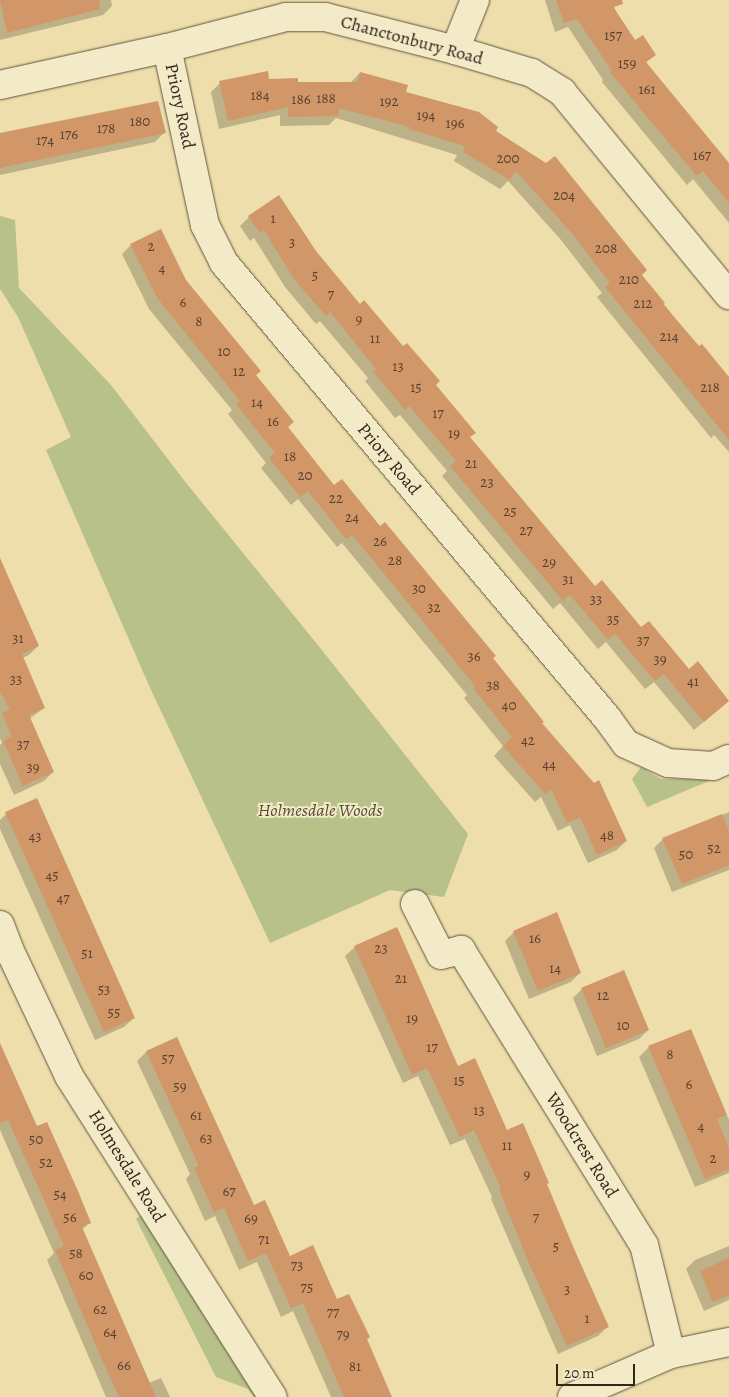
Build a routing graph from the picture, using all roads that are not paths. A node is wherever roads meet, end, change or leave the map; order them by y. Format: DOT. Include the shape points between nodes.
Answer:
graph roads {
  1 [pos="475,0"];
  2 [pos="167,48"];
  3 [pos="455,50"];
  4 [pos="0,85"];
  5 [pos="729,295"];
  6 [pos="729,759"];
  7 [pos="415,904"];
  8 [pos="0,925"];
  9 [pos="729,1342"];
  10 [pos="671,1354"];
  11 [pos="273,1397"];
  12 [pos="572,1397"];
  1 -- 3 [label="street"];
  2 -- 3 [label="street, Chanctonbury Road" via="286,17 325,17"];
  2 -- 4 [label="street, Chanctonbury Road"];
  2 -- 6 [label="street, Priory Road" via="205,225 224,263 626,744 668,763 713,766"];
  3 -- 5 [label="street, Chanctonbury Road" via="532,73 562,92"];
  7 -- 10 [label="street, Woodcrest Road" via="441,955 461,950 644,1244"];
  8 -- 11 [label="street, Holmesdale Road" via="69,1076"];
  9 -- 10 [label="street"];
  10 -- 12 [label="street"];
}
